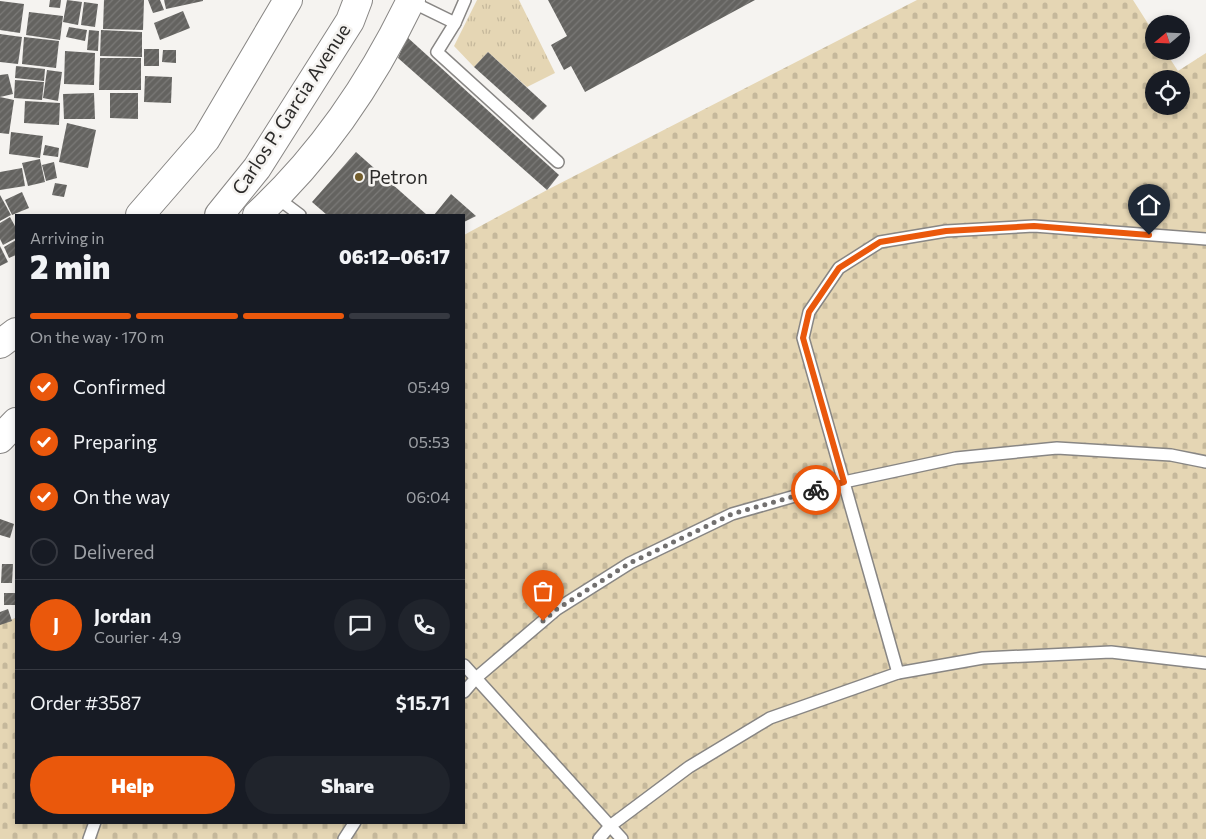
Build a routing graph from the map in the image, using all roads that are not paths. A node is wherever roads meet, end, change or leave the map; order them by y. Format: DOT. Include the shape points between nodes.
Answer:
graph roads {
  1 [pos="288,0"];
  2 [pos="358,0"];
  3 [pos="466,0"];
  4 [pos="410,1"];
  5 [pos="455,23"];
  6 [pos="558,162"];
  7 [pos="267,206"];
  8 [pos="141,214"];
  9 [pos="220,214"];
  10 [pos="296,214"];
  11 [pos="1206,239"];
  12 [pos="15,411"];
  13 [pos="0,420"];
  14 [pos="15,423"];
  15 [pos="0,439"];
  16 [pos="1206,462"];
  17 [pos="844,482"];
  18 [pos="1206,663"];
  19 [pos="465,666"];
  20 [pos="898,672"];
  21 [pos="476,678"];
  22 [pos="465,691"];
  23 [pos="94,824"];
  24 [pos="354,824"];
  25 [pos="610,826"];
  26 [pos="89,839"];
  27 [pos="344,839"];
  28 [pos="599,839"];
  29 [pos="622,839"];
  1 -- 8 [label="main road" via="206,139"];
  2 -- 9 [label="main road, Carlos P. Garcia Avenue" via="350,21 257,168"];
  3 -- 5 [label="lane"];
  4 -- 5 [label="lane"];
  4 -- 7 [label="main road" via="347,110"];
  5 -- 6 [label="lane" via="438,52"];
  7 -- 10 [label="lane"];
  11 -- 17 [label="lane" via="1034,226 946,231 880,242 839,268 809,312 803,338"];
  12 -- 13 [label="main road"];
  14 -- 15 [label="main road"];
  16 -- 17 [label="lane" via="1171,455 1057,448 956,458"];
  17 -- 20 [label="lane"];
  17 -- 21 [label="lane" via="732,514 630,563 557,609"];
  18 -- 20 [label="lane" via="1111,652 983,658"];
  19 -- 21 [label="lane"];
  20 -- 25 [label="lane" via="770,718 689,767"];
  21 -- 22 [label="lane"];
  21 -- 25 [label="lane"];
  23 -- 26 [label="lane"];
  24 -- 27 [label="lane"];
  25 -- 28 [label="lane"];
  25 -- 29 [label="lane"];
}
